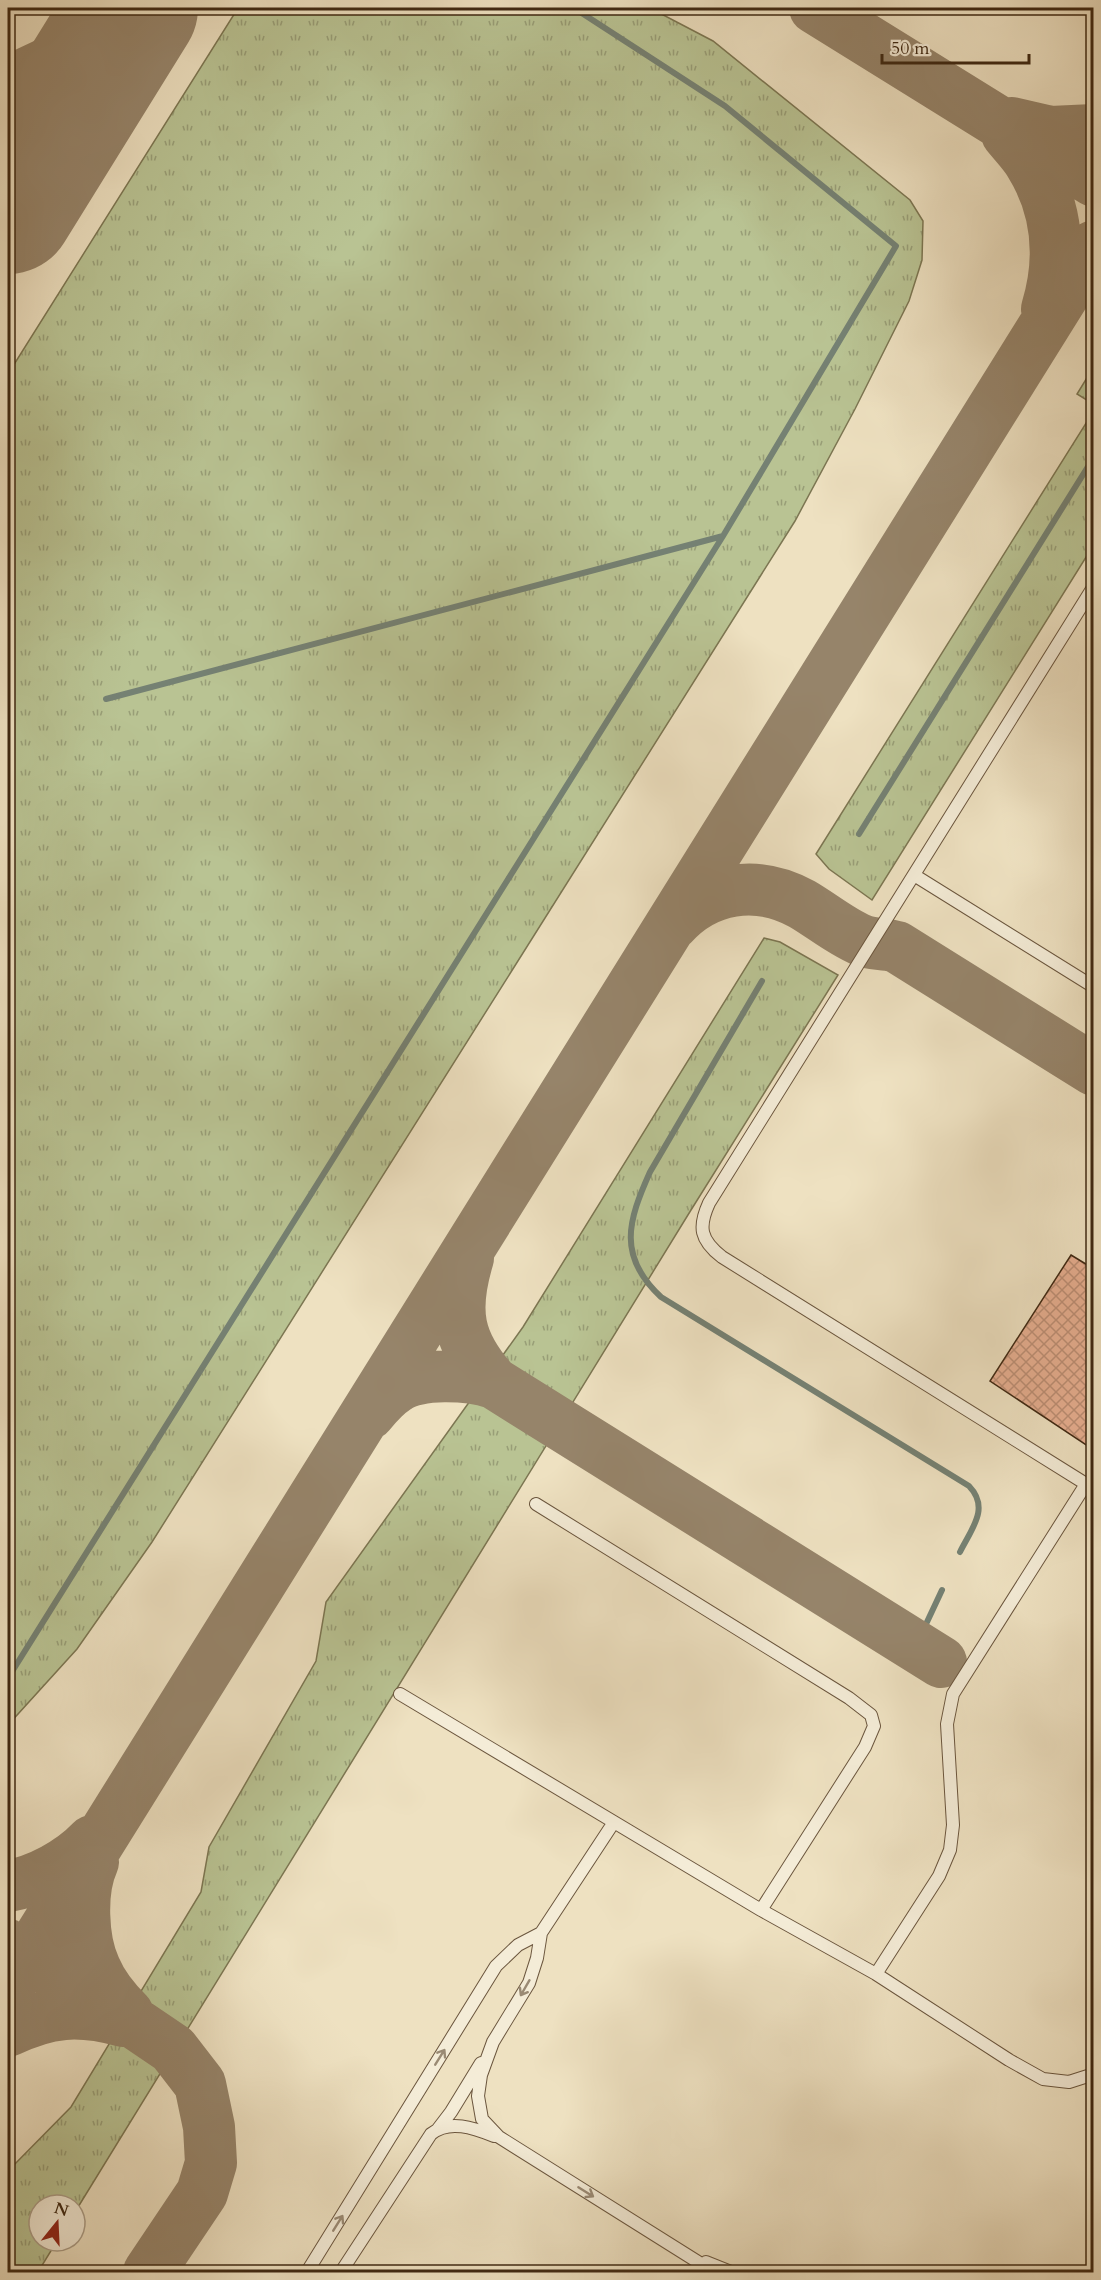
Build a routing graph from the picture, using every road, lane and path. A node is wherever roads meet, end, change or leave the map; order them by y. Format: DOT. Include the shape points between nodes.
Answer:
graph roads {
  1 [pos="1094,586"];
  2 [pos="914,875"];
  3 [pos="1094,987"];
  4 [pos="1090,1486"];
  5 [pos="536,1504"];
  6 [pos="400,1694"];
  7 [pos="614,1822"];
  8 [pos="761,1910"];
  9 [pos="542,1933"];
  10 [pos="876,1974"];
  11 [pos="494,2042"];
  12 [pos="1094,2074"];
  13 [pos="439,2127"];
  14 [pos="501,2138"];
  15 [pos="683,2253"];
  16 [pos="1094,2267"];
  17 [pos="307,2272"];
  18 [pos="341,2272"];
  19 [pos="714,2272"];
  20 [pos="731,2272"];
  21 [pos="1088,2272"];
  1 -- 2 [label="lane"];
  2 -- 3 [label="lane"];
  2 -- 4 [label="lane" via="709,1203 702,1222 704,1238 722,1257"];
  4 -- 10 [label="lane" via="953,1694 947,1715 953,1825 950,1850 939,1876"];
  5 -- 8 [label="lane" via="871,1715 874,1726 865,1747"];
  6 -- 7 [label="lane"];
  7 -- 8 [label="lane"];
  7 -- 9 [label="lane"];
  8 -- 10 [label="lane"];
  9 -- 11 [label="lane, one-way" via="529,1983"];
  17 -- 9 [label="lane, one-way" via="496,1966 518,1945"];
  10 -- 12 [label="lane" via="1043,2079 1069,2082"];
  11 -- 13 [label="lane"];
  11 -- 14 [label="lane" via="481,2075 478,2096 482,2119"];
  13 -- 14 [label="lane" via="475,2128"];
  13 -- 18 [label="lane"];
  14 -- 15 [label="lane, one-way"];
  15 -- 19 [label="lane"];
  15 -- 20 [label="lane"];
  16 -- 21 [label="lane"];
}
